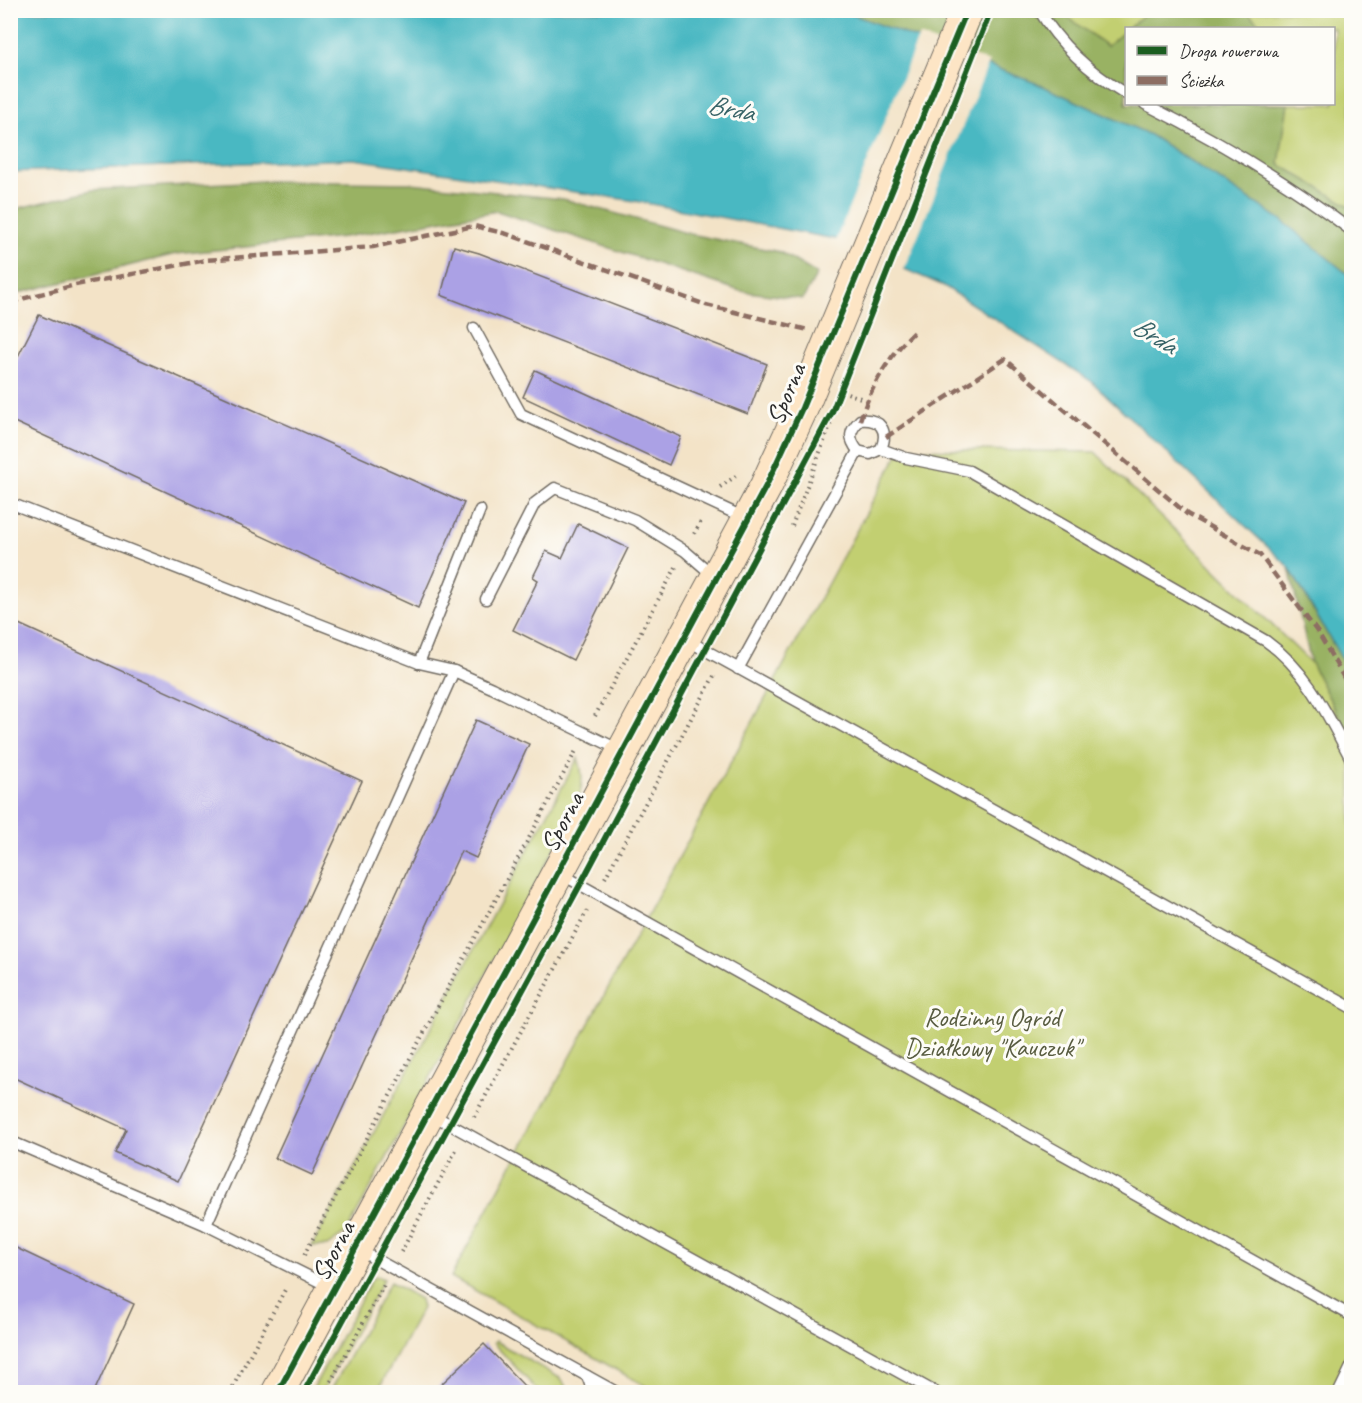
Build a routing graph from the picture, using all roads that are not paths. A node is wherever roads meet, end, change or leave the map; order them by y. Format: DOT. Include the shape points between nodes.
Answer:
graph roads {
  1 [pos="967,10"];
  2 [pos="1040,10"];
  3 [pos="1125,93"];
  4 [pos="1147,105"];
  5 [pos="1352,231"];
  6 [pos="474,328"];
  7 [pos="881,449"];
  8 [pos="858,451"];
  9 [pos="10,503"];
  10 [pos="480,510"];
  11 [pos="748,520"];
  12 [pos="717,579"];
  13 [pos="486,599"];
  14 [pos="685,639"];
  15 [pos="419,663"];
  16 [pos="738,669"];
  17 [pos="454,671"];
  18 [pos="622,751"];
  19 [pos="1352,761"];
  20 [pos="557,872"];
  21 [pos="1352,1008"];
  22 [pos="428,1113"];
  23 [pos="10,1141"];
  24 [pos="206,1226"];
  25 [pos="356,1248"];
  26 [pos="335,1289"];
  27 [pos="1352,1316"];
  28 [pos="1352,1365"];
  29 [pos="587,1376"];
  30 [pos="278,1392"];
  31 [pos="593,1392"];
  32 [pos="616,1392"];
  33 [pos="935,1392"];
  34 [pos="1339,1392"];
  1 -- 11 [label="street, Sporna" via="786,445"];
  2 -- 3 [label="lane" via="1059,39 1092,71"];
  4 -- 5 [label="lane" via="1268,173"];
  6 -- 11 [label="lane" via="521,414"];
  7 -- 8 [label="lane" via="870,454"];
  7 -- 8 [label="lane" via="886,437 882,426 872,419 860,420 851,429 850,441"];
  7 -- 19 [label="lane" via="969,471 1266,641 1311,686"];
  8 -- 16 [label="lane"];
  9 -- 15 [label="lane"];
  10 -- 15 [label="lane"];
  11 -- 12 [label="street, Sporna"];
  12 -- 13 [label="lane" via="685,551 635,519 555,488 535,503"];
  12 -- 14 [label="street, Sporna"];
  14 -- 16 [label="lane"];
  14 -- 18 [label="street, Sporna"];
  15 -- 17 [label="lane"];
  16 -- 21 [label="lane"];
  17 -- 18 [label="lane"];
  17 -- 24 [label="lane"];
  18 -- 20 [label="street, Sporna"];
  20 -- 22 [label="street, Sporna"];
  20 -- 27 [label="lane"];
  22 -- 25 [label="street, Sporna"];
  22 -- 33 [label="lane"];
  23 -- 24 [label="lane"];
  24 -- 26 [label="lane"];
  25 -- 26 [label="street, Sporna"];
  25 -- 29 [label="lane"];
  26 -- 30 [label="street, Sporna"];
  28 -- 34 [label="lane"];
  29 -- 31 [label="lane"];
  29 -- 32 [label="lane"];
}
